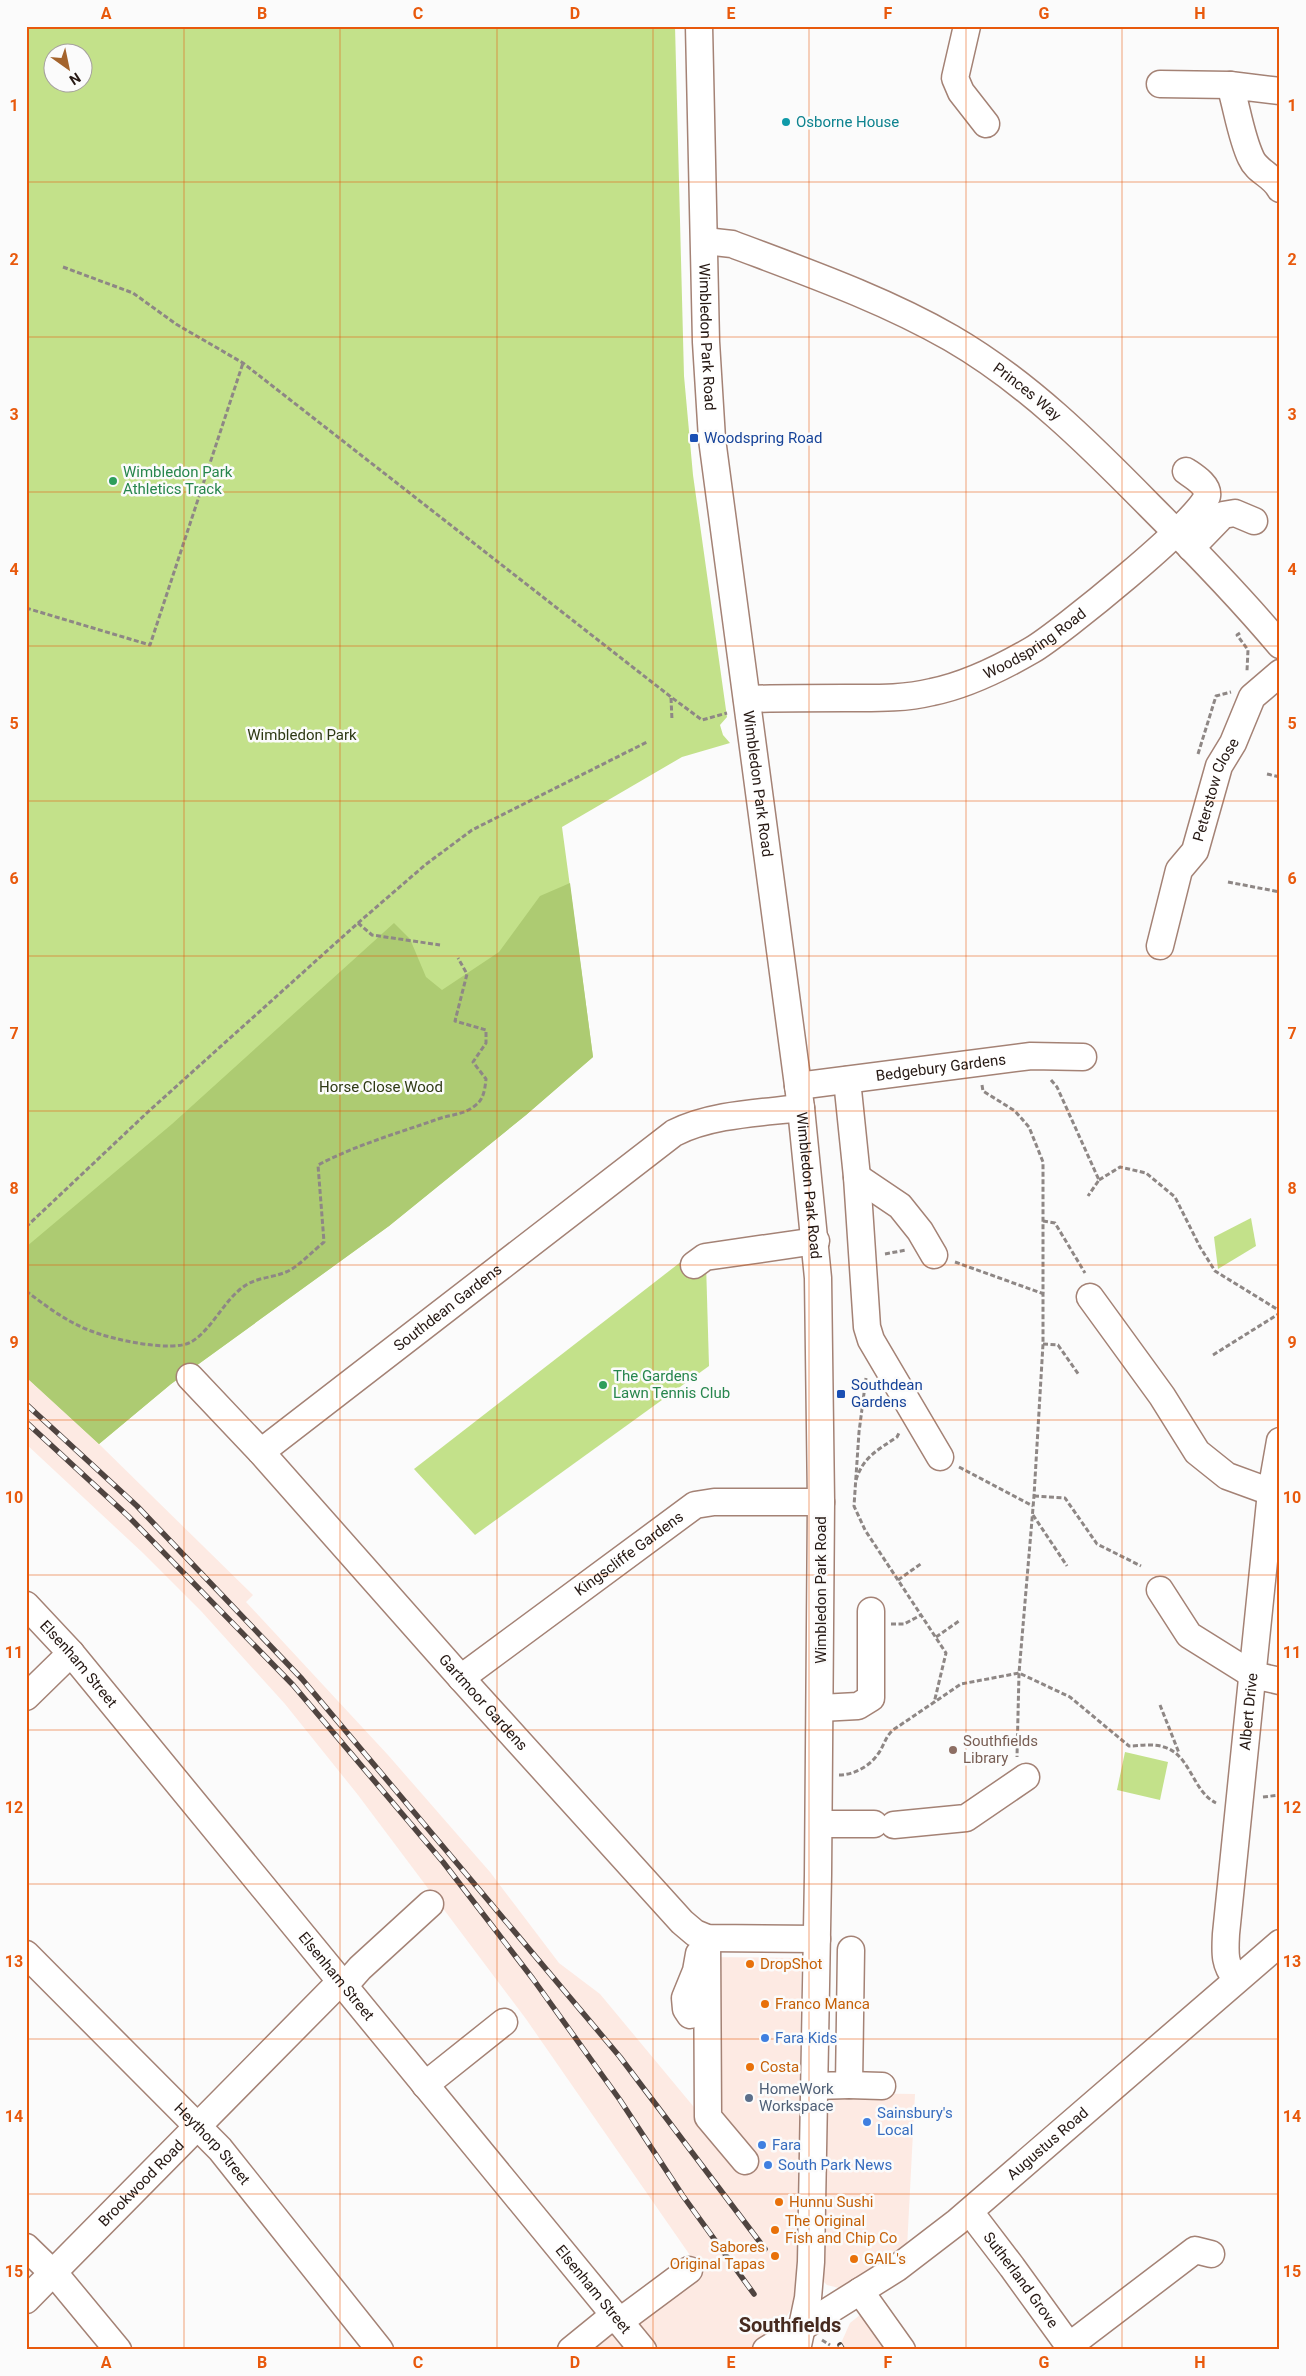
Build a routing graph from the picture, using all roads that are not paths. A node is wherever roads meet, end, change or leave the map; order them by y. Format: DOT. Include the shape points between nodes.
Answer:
graph roads {
  1 [pos="699,26"];
  2 [pos="967,26"];
  3 [pos="1160,84"];
  4 [pos="1230,85"];
  5 [pos="1280,91"];
  6 [pos="986,124"];
  7 [pos="1280,189"];
  8 [pos="705,241"];
  9 [pos="1186,471"];
  10 [pos="1254,521"];
  11 [pos="1183,540"];
  12 [pos="1280,645"];
  13 [pos="1280,673"];
  14 [pos="738,706"];
  15 [pos="1160,946"];
  16 [pos="1083,1057"];
  17 [pos="847,1080"];
  18 [pos="800,1097"];
  19 [pos="857,1178"];
  20 [pos="816,1241"];
  21 [pos="934,1254"];
  22 [pos="694,1265"];
  23 [pos="1088,1285"];
  24 [pos="190,1377"];
  25 [pos="1280,1441"];
  26 [pos="261,1452"];
  27 [pos="940,1456"];
  28 [pos="1271,1492"];
  29 [pos="821,1502"];
  30 [pos="1160,1590"];
  31 [pos="26,1605"];
  32 [pos="871,1617"];
  33 [pos="71,1653"];
  34 [pos="1253,1675"];
  35 [pos="461,1678"];
  36 [pos="1280,1681"];
  37 [pos="26,1697"];
  38 [pos="820,1708"];
  39 [pos="1026,1776"];
  40 [pos="819,1824"];
  41 [pos="430,1904"];
  42 [pos="705,1937"];
  43 [pos="817,1939"];
  44 [pos="1280,1942"];
  45 [pos="851,1950"];
  46 [pos="26,1954"];
  47 [pos="1236,1979"];
  48 [pos="343,1983"];
  49 [pos="690,2015"];
  50 [pos="504,2022"];
  51 [pos="425,2085"];
  52 [pos="849,2085"];
  53 [pos="814,2086"];
  54 [pos="882,2086"];
  55 [pos="198,2127"];
  56 [pos="745,2161"];
  57 [pos="970,2212"];
  58 [pos="26,2247"];
  59 [pos="1211,2254"];
  60 [pos="689,2270"];
  61 [pos="53,2273"];
  62 [pos="860,2291"];
  63 [pos="26,2300"];
  64 [pos="617,2319"];
  65 [pos="800,2338"];
  66 [pos="1070,2348"];
  67 [pos="118,2350"];
  68 [pos="380,2350"];
  69 [pos="571,2350"];
  70 [pos="643,2350"];
  71 [pos="766,2350"];
  72 [pos="902,2350"];
  1 -- 8 [label="street, Wimbledon Park Road"];
  2 -- 6 [label="street" via="955,78"];
  3 -- 4 [label="street"];
  4 -- 5 [label="street"];
  4 -- 7 [label="street" via="1251,158 1258,169 1276,181"];
  8 -- 11 [label="street, Princes Way" via="732,244 911,316 953,339 1033,395 1104,459"];
  8 -- 14 [label="street, Wimbledon Park Road" via="706,342 712,439"];
  9 -- 11 [label="street" via="1206,488 1207,495"];
  10 -- 11 [label="street" via="1235,513 1223,515"];
  11 -- 12 [label="street, Princes Way"];
  11 -- 14 [label="street, Woodspring Road" via="1063,630 981,677 932,692 891,699"];
  13 -- 15 [label="street, Peterstow Close" via="1252,697 1219,766 1195,851 1179,870"];
  14 -- 18 [label="street, Wimbledon Park Road"];
  16 -- 17 [label="street, Bedgebury Gardens" via="1031,1056"];
  17 -- 18 [label="street, Bedgebury Gardens"];
  17 -- 19 [label="street"];
  18 -- 20 [label="street, Wimbledon Park Road"];
  18 -- 26 [label="street, Southdean Gardens" via="688,1126 674,1133"];
  19 -- 21 [label="street" via="900,1206"];
  19 -- 27 [label="street" via="867,1327 871,1340"];
  20 -- 22 [label="street" via="705,1257"];
  20 -- 29 [label="street, Wimbledon Park Road"];
  23 -- 28 [label="street" via="1197,1452 1227,1476"];
  24 -- 26 [label="street, Gartmoor Gardens"];
  25 -- 28 [label="street, Albert Drive"];
  26 -- 35 [label="street, Gartmoor Gardens"];
  28 -- 34 [label="street, Albert Drive"];
  29 -- 35 [label="street, Kingscliffe Gardens" via="714,1502 695,1505"];
  29 -- 38 [label="street, Wimbledon Park Road"];
  30 -- 34 [label="street" via="1188,1635"];
  31 -- 33 [label="street, Elsenham Street"];
  32 -- 38 [label="street" via="871,1698 858,1706"];
  33 -- 37 [label="street"];
  33 -- 48 [label="street, Elsenham Street"];
  34 -- 36 [label="street"];
  34 -- 47 [label="street, Albert Drive" via="1248,1803 1225,1952 1228,1969"];
  35 -- 42 [label="street, Gartmoor Gardens" via="682,1922"];
  38 -- 40 [label="street, Wimbledon Park Road"];
  39 -- 40 [label="street" via="966,1818 884,1825"];
  40 -- 43 [label="street, Wimbledon Park Road"];
  41 -- 48 [label="street, Brookwood Road"];
  42 -- 43 [label="street"];
  42 -- 49 [label="street" via="685,1998"];
  42 -- 56 [label="street" via="708,2117"];
  43 -- 53 [label="street, Wimbledon Park Road"];
  44 -- 47 [label="street, Augustus Road"];
  45 -- 52 [label="street"];
  46 -- 55 [label="street, Heythorp Street"];
  47 -- 57 [label="street, Augustus Road"];
  48 -- 51 [label="street, Elsenham Street"];
  48 -- 55 [label="street, Brookwood Road"];
  50 -- 51 [label="street"];
  51 -- 64 [label="street, Elsenham Street"];
  52 -- 53 [label="street"];
  52 -- 54 [label="street"];
  53 -- 65 [label="street, Wimbledon Park Road" via="811,2262"];
  55 -- 61 [label="street, Brookwood Road"];
  55 -- 68 [label="street, Heythorp Street" via="220,2150"];
  57 -- 62 [label="street, Augustus Road" via="920,2251"];
  57 -- 66 [label="street, Sutherland Grove"];
  58 -- 61 [label="street"];
  59 -- 66 [label="street" via="1195,2250"];
  60 -- 64 [label="street"];
  61 -- 63 [label="street, Brookwood Road"];
  61 -- 67 [label="street"];
  62 -- 65 [label="street, Augustus Road"];
  62 -- 72 [label="street"];
  64 -- 69 [label="street"];
  64 -- 70 [label="street, Elsenham Street"];
  65 -- 71 [label="street, Augustus Road"];
}
